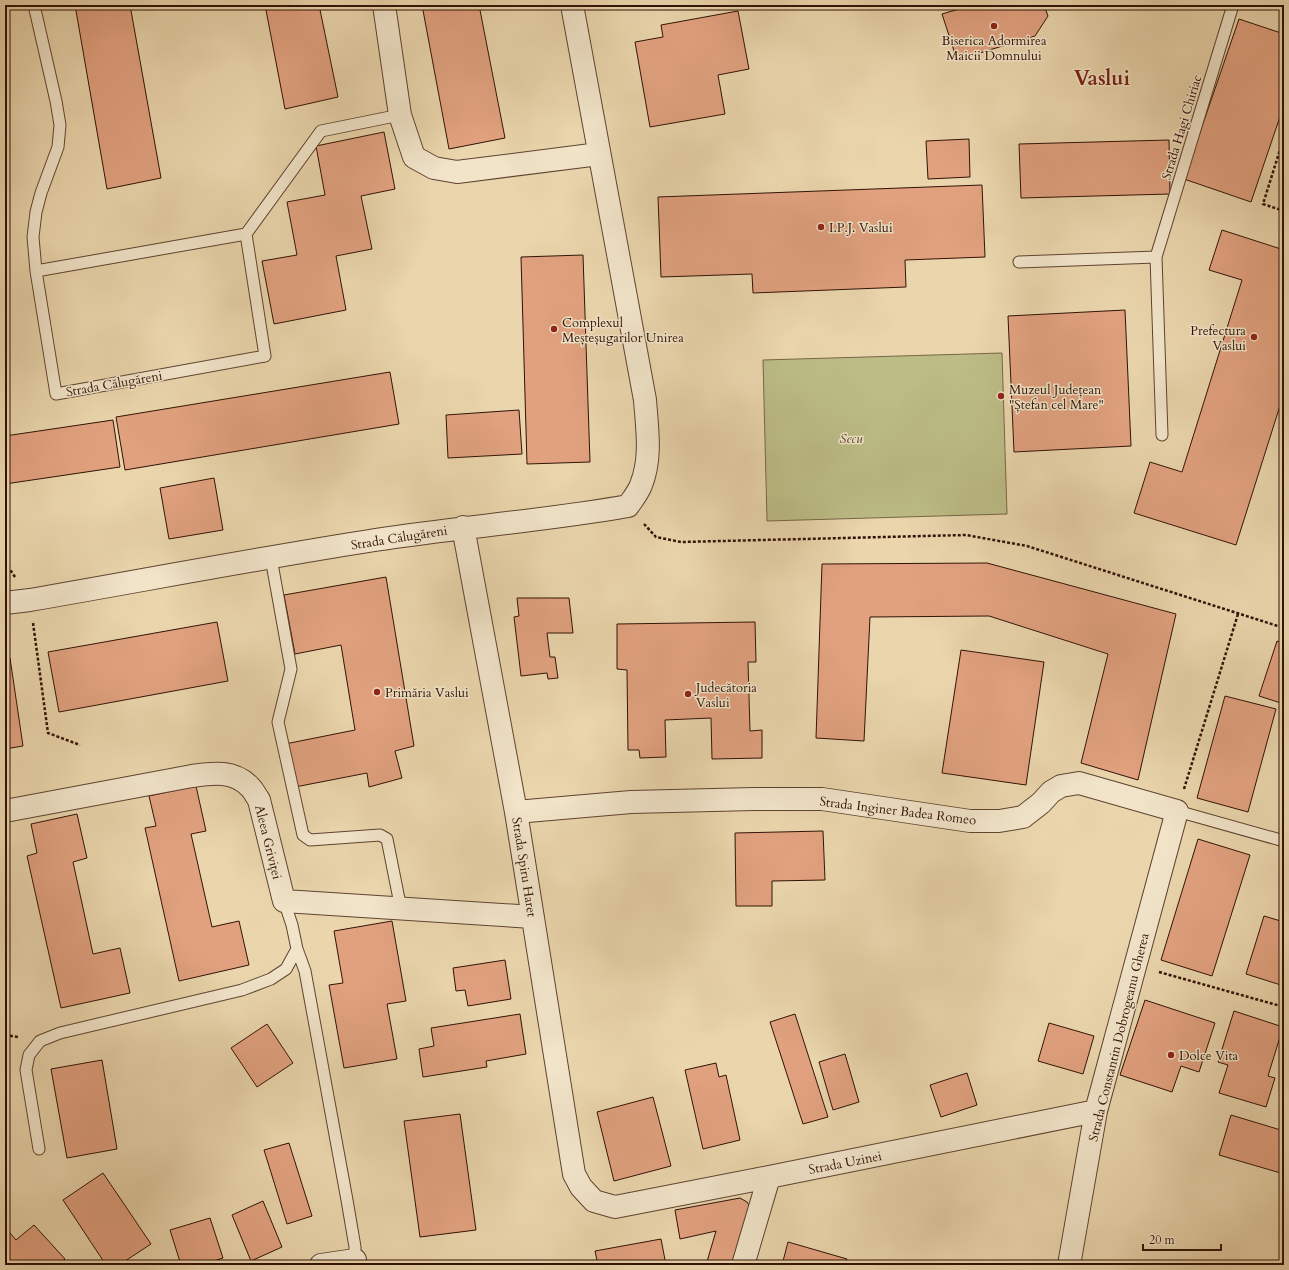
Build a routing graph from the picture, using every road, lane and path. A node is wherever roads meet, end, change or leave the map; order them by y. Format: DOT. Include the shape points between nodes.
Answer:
graph roads {
  1 [pos="34,5"];
  2 [pos="384,5"];
  3 [pos="572,5"];
  4 [pos="1233,5"];
  5 [pos="400,115"];
  6 [pos="1284,137"];
  7 [pos="599,154"];
  8 [pos="1284,211"];
  9 [pos="246,234"];
  10 [pos="1156,257"];
  11 [pos="1019,262"];
  12 [pos="36,272"];
  13 [pos="1162,435"];
  14 [pos="628,506"];
  15 [pos="463,527"];
  16 [pos="271,558"];
  17 [pos="30,600"];
  18 [pos="5,603"];
  19 [pos="1238,614"];
  20 [pos="1284,628"];
  21 [pos="80,745"];
  22 [pos="5,811"];
  23 [pos="1177,811"];
  24 [pos="516,812"];
  25 [pos="1284,841"];
  26 [pos="284,901"];
  27 [pos="401,909"];
  28 [pos="533,917"];
  29 [pos="296,949"];
  30 [pos="1135,965"];
  31 [pos="1284,1007"];
  32 [pos="1096,1111"];
  33 [pos="39,1149"];
  34 [pos="770,1177"];
  35 [pos="594,1201"];
  36 [pos="355,1260"];
  37 [pos="321,1265"];
  38 [pos="743,1265"];
  39 [pos="1069,1265"];
  1 -- 12 [label="lane" via="60,125 58,146 36,212 33,237"];
  2 -- 5 [label="street"];
  3 -- 7 [label="street"];
  4 -- 10 [label="lane, Strada Hagi Chiriac"];
  5 -- 7 [label="street" via="414,157 434,168 457,172"];
  5 -- 9 [label="lane" via="321,132"];
  6 -- 8 [label="path" via="1263,204"];
  7 -- 14 [label="street" via="645,400 647,464 640,486"];
  9 -- 12 [label="lane"];
  9 -- 12 [label="lane, Strada Călugăreni" via="265,356 56,394"];
  10 -- 11 [label="lane"];
  10 -- 13 [label="lane, Strada Hagi Chiriac"];
  14 -- 15 [label="street, Strada Călugăreni"];
  14 -- 19 [label="path" via="656,537 681,542 966,535 1027,546"];
  15 -- 16 [label="street, Strada Călugăreni"];
  15 -- 24 [label="street, Strada Spiru Haret"];
  16 -- 17 [label="street, Strada Călugăreni"];
  16 -- 27 [label="lane" via="291,669 278,722 303,835 310,840 380,835 387,839"];
  17 -- 18 [label="street, Strada Călugăreni"];
  17 -- 21 [label="path" via="48,734"];
  19 -- 20 [label="path"];
  19 -- 23 [label="path"];
  22 -- 26 [label="street, Aleea Griviței" via="192,776 219,773 238,778 250,787 259,800"];
  23 -- 24 [label="street, Strada Inginer Badea Romeo" via="1079,783 1061,786 1023,817 999,821 970,821 822,799 631,802"];
  23 -- 25 [label="lane, Strada Inginer Badea Romeo"];
  23 -- 30 [label="street, Strada Constantin Dobrogeanu Gherea"];
  24 -- 28 [label="street, Strada Spiru Haret"];
  26 -- 27 [label="street"];
  26 -- 29 [label="lane"];
  27 -- 28 [label="street"];
  28 -- 35 [label="street, Strada Spiru Haret" via="574,1174 581,1187"];
  29 -- 33 [label="lane" via="286,969 272,979 242,990 40,1040 29,1055 26,1070"];
  29 -- 36 [label="lane" via="304,971 347,1200"];
  30 -- 31 [label="path"];
  30 -- 32 [label="street, Strada Constantin Dobrogeanu Gherea"];
  32 -- 34 [label="street, Strada Uzinei"];
  32 -- 39 [label="street, Strada Constantin Dobrogeanu Gherea"];
  34 -- 35 [label="street, Strada Uzinei" via="615,1207"];
  34 -- 38 [label="street"];
  36 -- 37 [label="street"];
}
